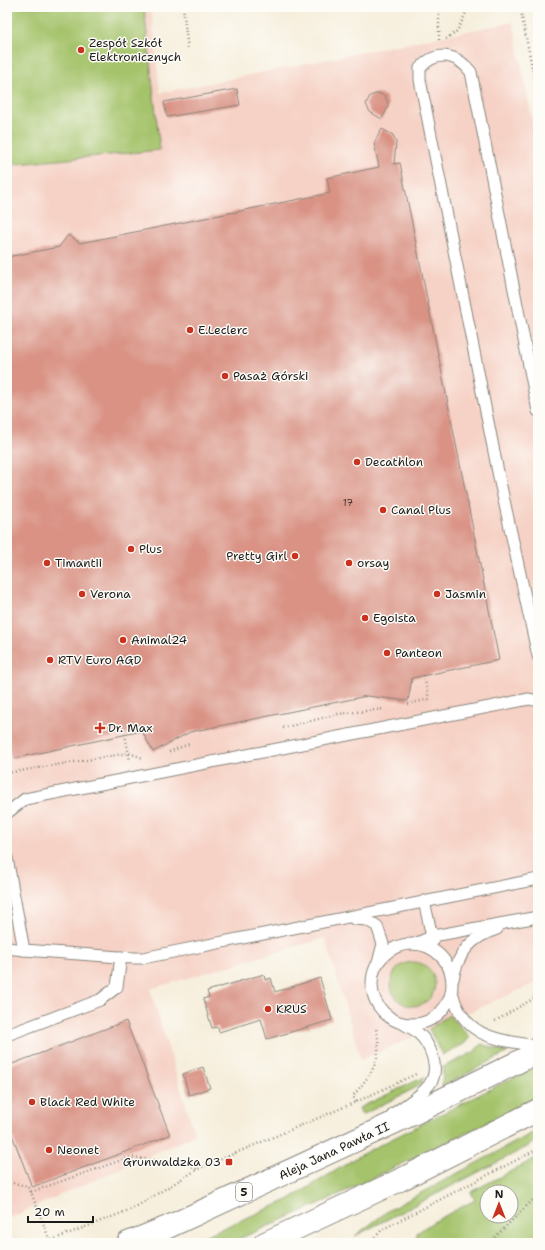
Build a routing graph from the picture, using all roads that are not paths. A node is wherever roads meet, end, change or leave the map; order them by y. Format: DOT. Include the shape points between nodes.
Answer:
graph roads {
  1 [pos="538,411"];
  2 [pos="538,652"];
  3 [pos="538,701"];
  4 [pos="7,813"];
  5 [pos="7,858"];
  6 [pos="538,879"];
  7 [pos="424,901"];
  8 [pos="538,917"];
  9 [pos="338,918"];
  10 [pos="524,920"];
  11 [pos="433,936"];
  12 [pos="415,944"];
  13 [pos="7,948"];
  14 [pos="24,950"];
  15 [pos="433,950"];
  16 [pos="121,957"];
  17 [pos="379,960"];
  18 [pos="452,986"];
  19 [pos="403,1024"];
  20 [pos="7,1035"];
  21 [pos="538,1046"];
  22 [pos="538,1052"];
  23 [pos="538,1110"];
  24 [pos="358,1139"];
  25 [pos="128,1243"];
  26 [pos="265,1243"];
  1 -- 2 [label="lane" via="471,72 464,63 454,57 427,60 420,68 420,80 500,482"];
  3 -- 4 [label="lane" via="529,699 25,799"];
  5 -- 14 [label="lane"];
  6 -- 7 [label="lane"];
  7 -- 9 [label="lane"];
  7 -- 11 [label="lane"];
  8 -- 10 [label="lane"];
  9 -- 16 [label="lane" via="143,958"];
  9 -- 17 [label="lane" via="367,920 377,926 383,944"];
  10 -- 11 [label="lane"];
  10 -- 18 [label="lane" via="493,930 474,940 463,950 456,964"];
  11 -- 12 [label="lane"];
  11 -- 15 [label="lane"];
  12 -- 15 [label="lane" via="428,946"];
  12 -- 17 [label="lane" via="401,945 388,950"];
  13 -- 14 [label="lane"];
  14 -- 16 [label="lane"];
  15 -- 18 [label="lane" via="446,962 451,971"];
  16 -- 20 [label="lane" via="117,987 100,1000"];
  17 -- 19 [label="lane" via="373,972 371,986 374,999 380,1010"];
  18 -- 19 [label="lane" via="444,1009 429,1021"];
  18 -- 21 [label="lane" via="456,1006 464,1018 482,1034 497,1040"];
  19 -- 24 [label="lane" via="417,1032 431,1052 434,1065 430,1084 422,1093"];
  22 -- 24 [label="main road, Aleja Jana Pawła II / 5"];
  23 -- 26 [label="main road" via="400,1180"];
  24 -- 25 [label="main road, Aleja Jana Pawła II / 5"];
}
